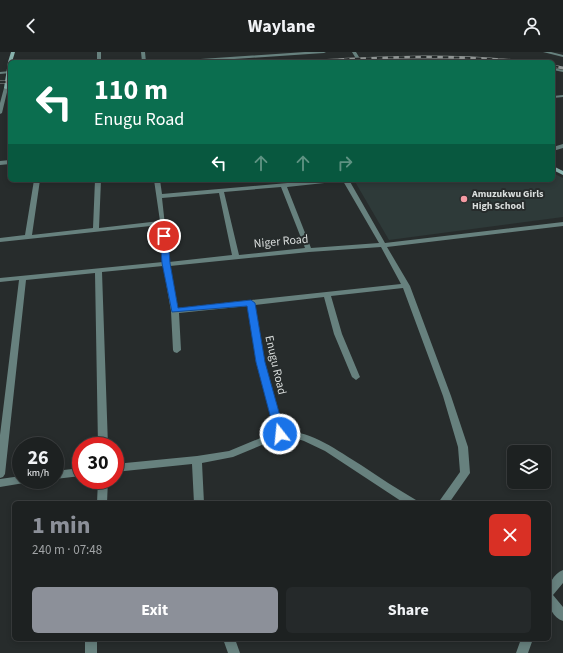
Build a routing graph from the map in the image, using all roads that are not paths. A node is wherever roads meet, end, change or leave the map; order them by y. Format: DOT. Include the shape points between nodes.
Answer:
graph roads {
  1 [pos="231,52"];
  2 [pos="322,52"];
  3 [pos="546,52"];
  4 [pos="278,54"];
  5 [pos="562,55"];
  6 [pos="233,58"];
  7 [pos="184,60"];
  8 [pos="8,76"];
  9 [pos="5,87"];
  10 [pos="0,113"];
  11 [pos="37,182"];
  12 [pos="98,182"];
  13 [pos="156,182"];
  14 [pos="318,182"];
  15 [pos="347,182"];
  16 [pos="283,185"];
  17 [pos="221,190"];
  18 [pos="160,196"];
  19 [pos="163,223"];
  20 [pos="563,224"];
  21 [pos="96,230"];
  22 [pos="28,237"];
  23 [pos="0,240"];
  24 [pos="384,245"];
  25 [pos="309,250"];
  26 [pos="236,257"];
  27 [pos="166,263"];
  28 [pos="98,271"];
  29 [pos="23,278"];
  30 [pos="0,280"];
  31 [pos="406,286"];
  32 [pos="327,294"];
  33 [pos="251,303"];
  34 [pos="175,310"];
  35 [pos="177,350"];
  36 [pos="356,377"];
  37 [pos="280,434"];
  38 [pos="103,437"];
  39 [pos="197,460"];
  40 [pos="124,467"];
  41 [pos="0,474"];
  42 [pos="12,481"];
  43 [pos="0,483"];
  44 [pos="103,489"];
  45 [pos="102,501"];
  46 [pos="199,501"];
  47 [pos="409,501"];
  48 [pos="445,501"];
  49 [pos="563,575"];
  50 [pos="551,590"];
  51 [pos="551,601"];
  52 [pos="563,616"];
  53 [pos="91,641"];
  54 [pos="230,641"];
  55 [pos="527,641"];
  56 [pos="91,653"];
  57 [pos="234,653"];
  58 [pos="522,653"];
  1 -- 6 [label="street"];
  2 -- 4 [label="street"];
  3 -- 5 [label="street"];
  4 -- 6 [label="street"];
  6 -- 7 [label="street"];
  8 -- 9 [label="street"];
  9 -- 10 [label="street"];
  11 -- 22 [label="street"];
  12 -- 21 [label="street"];
  13 -- 18 [label="street"];
  14 -- 16 [label="street"];
  15 -- 24 [label="street"];
  16 -- 17 [label="street"];
  16 -- 25 [label="street"];
  17 -- 18 [label="street"];
  17 -- 26 [label="street"];
  18 -- 19 [label="street"];
  19 -- 21 [label="street"];
  19 -- 27 [label="street"];
  20 -- 24 [label="street, Niger Road"];
  21 -- 22 [label="street"];
  22 -- 23 [label="street"];
  24 -- 25 [label="street, Niger Road"];
  24 -- 31 [label="street"];
  25 -- 26 [label="street, Niger Road"];
  26 -- 27 [label="street, Niger Road"];
  27 -- 28 [label="street, Niger Road"];
  27 -- 34 [label="street"];
  28 -- 29 [label="street, Niger Road"];
  28 -- 38 [label="street"];
  29 -- 30 [label="street, Niger Road"];
  29 -- 41 [label="street"];
  31 -- 32 [label="street"];
  31 -- 48 [label="street" via="463,446 466,473"];
  32 -- 33 [label="street"];
  32 -- 36 [label="street" via="338,334"];
  33 -- 34 [label="street"];
  33 -- 37 [label="street, Enugu Road" via="260,362"];
  34 -- 35 [label="street"];
  37 -- 39 [label="street" via="230,454"];
  37 -- 47 [label="street" via="307,438"];
  39 -- 40 [label="street"];
  39 -- 46 [label="street"];
  42 -- 43 [label="street"];
  44 -- 45 [label="street"];
  49 -- 50 [label="street"];
  51 -- 52 [label="street"];
  53 -- 56 [label="street"];
  54 -- 57 [label="street"];
  55 -- 58 [label="street"];
}
